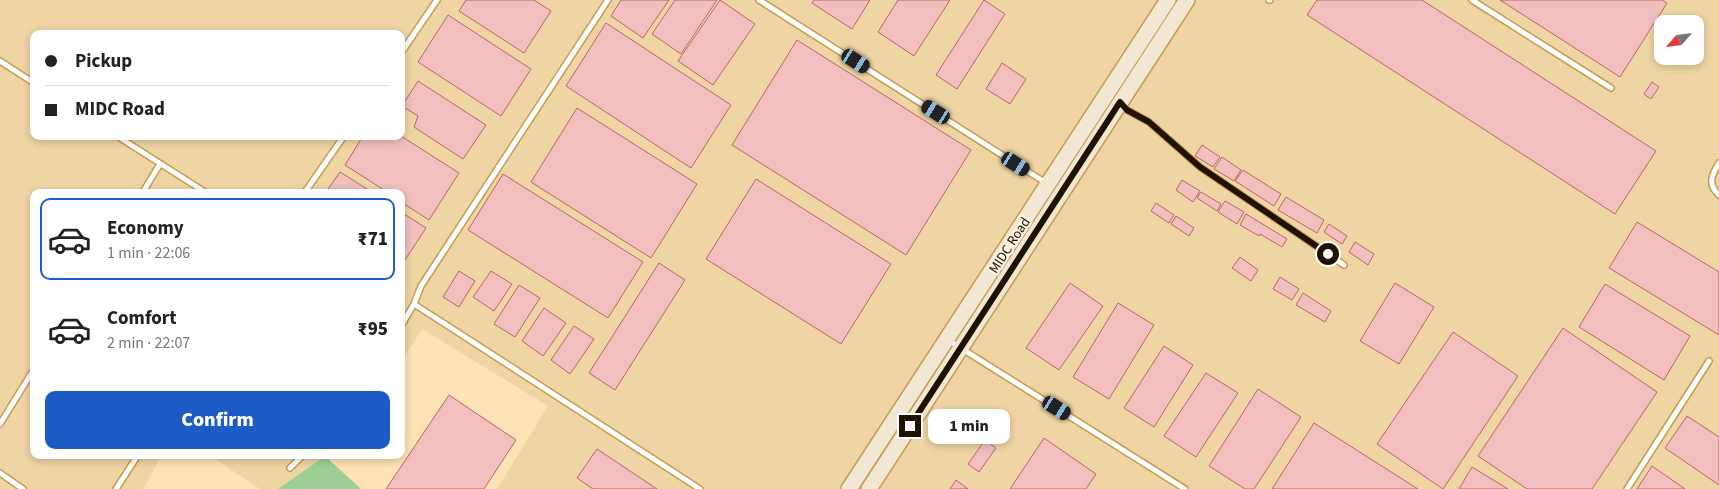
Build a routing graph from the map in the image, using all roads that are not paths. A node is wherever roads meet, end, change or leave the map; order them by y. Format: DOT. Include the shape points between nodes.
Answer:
graph roads {
  1 [pos="437,0"];
  2 [pos="608,0"];
  3 [pos="759,0"];
  4 [pos="1168,0"];
  5 [pos="1187,0"];
  6 [pos="1472,0"];
  7 [pos="405,46"];
  8 [pos="0,61"];
  9 [pos="30,80"];
  10 [pos="1611,88"];
  11 [pos="1120,102"];
  12 [pos="123,140"];
  13 [pos="341,140"];
  14 [pos="1719,162"];
  15 [pos="160,164"];
  16 [pos="1048,184"];
  17 [pos="145,189"];
  18 [pos="200,189"];
  19 [pos="307,189"];
  20 [pos="1719,195"];
  21 [pos="1344,266"];
  22 [pos="414,304"];
  23 [pos="405,319"];
  24 [pos="954,344"];
  25 [pos="1709,361"];
  26 [pos="30,376"];
  27 [pos="0,424"];
  28 [pos="135,459"];
  29 [pos="299,459"];
  30 [pos="290,468"];
  31 [pos="0,474"];
  32 [pos="23,489"];
  33 [pos="116,489"];
  34 [pos="700,489"];
  35 [pos="849,489"];
  36 [pos="869,489"];
  37 [pos="1185,489"];
  38 [pos="1627,489"];
  1 -- 7 [label="lane"];
  2 -- 22 [label="lane" via="421,286"];
  3 -- 16 [label="lane"];
  4 -- 16 [label="street, MIDC Road"];
  5 -- 11 [label="street, MIDC Road"];
  6 -- 10 [label="lane"];
  8 -- 9 [label="lane"];
  11 -- 21 [label="lane" via="1127,110 1149,122 1200,167"];
  11 -- 24 [label="street, MIDC Road"];
  12 -- 15 [label="lane"];
  13 -- 19 [label="lane"];
  14 -- 20 [label="lane" via="1712,174 1712,184"];
  15 -- 17 [label="lane"];
  15 -- 18 [label="lane"];
  16 -- 24 [label="street, MIDC Road"];
  22 -- 23 [label="lane"];
  22 -- 34 [label="lane"];
  24 -- 35 [label="street, MIDC Road"];
  24 -- 36 [label="street, MIDC Road"];
  24 -- 37 [label="lane"];
  25 -- 38 [label="lane"];
  26 -- 27 [label="lane"];
  28 -- 33 [label="lane"];
  29 -- 30 [label="lane"];
  31 -- 32 [label="lane"];
}
